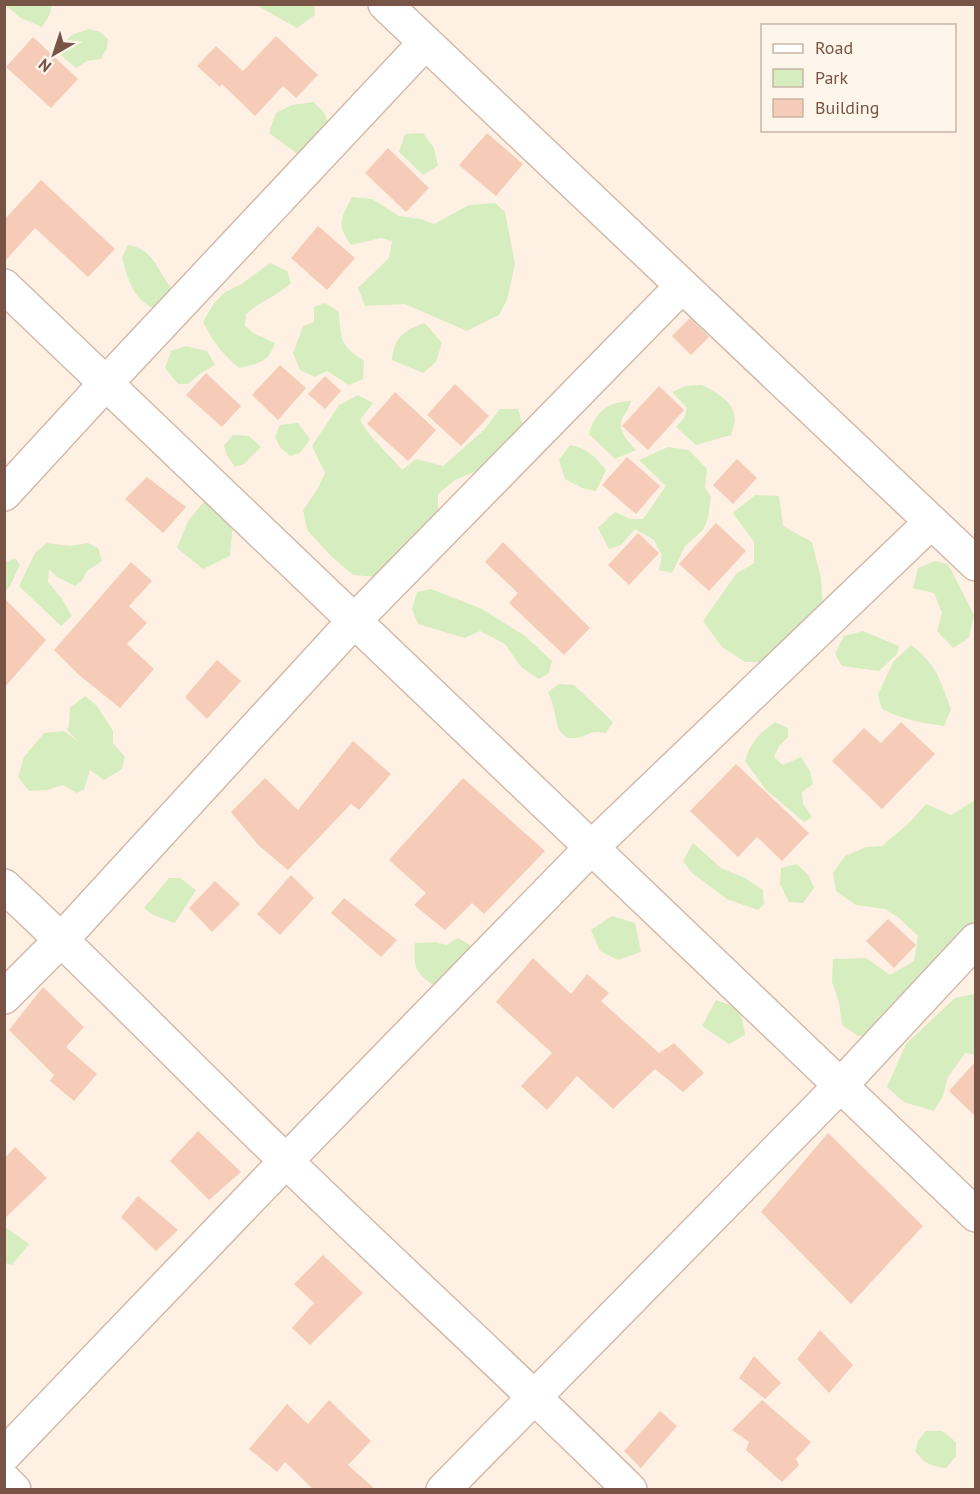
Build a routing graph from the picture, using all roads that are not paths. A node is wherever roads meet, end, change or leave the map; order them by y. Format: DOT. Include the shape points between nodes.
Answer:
graph roads {
  1 [pos="385,4"];
  2 [pos="425,43"];
  3 [pos="4,286"];
  4 [pos="682,286"];
  5 [pos="107,382"];
  6 [pos="4,494"];
  7 [pos="931,522"];
  8 [pos="975,564"];
  9 [pos="354,621"];
  10 [pos="591,848"];
  11 [pos="4,886"];
  12 [pos="62,939"];
  13 [pos="975,940"];
  14 [pos="4,997"];
  15 [pos="840,1086"];
  16 [pos="286,1161"];
  17 [pos="975,1215"];
  18 [pos="534,1396"];
  19 [pos="4,1455"];
  20 [pos="4,1480"];
  21 [pos="14,1490"];
  22 [pos="443,1490"];
  23 [pos="630,1490"];
  1 -- 2 [label="street"];
  2 -- 4 [label="street"];
  2 -- 5 [label="street"];
  3 -- 5 [label="street"];
  4 -- 7 [label="street"];
  4 -- 9 [label="street"];
  5 -- 6 [label="street"];
  5 -- 9 [label="street"];
  7 -- 8 [label="street"];
  7 -- 10 [label="street"];
  9 -- 10 [label="street"];
  9 -- 12 [label="street"];
  10 -- 15 [label="street"];
  10 -- 16 [label="street"];
  11 -- 12 [label="street"];
  12 -- 14 [label="street"];
  12 -- 16 [label="street"];
  13 -- 15 [label="street"];
  15 -- 17 [label="street"];
  15 -- 18 [label="street"];
  16 -- 18 [label="street"];
  16 -- 19 [label="street"];
  18 -- 22 [label="street"];
  18 -- 23 [label="street"];
  20 -- 21 [label="street"];
}
